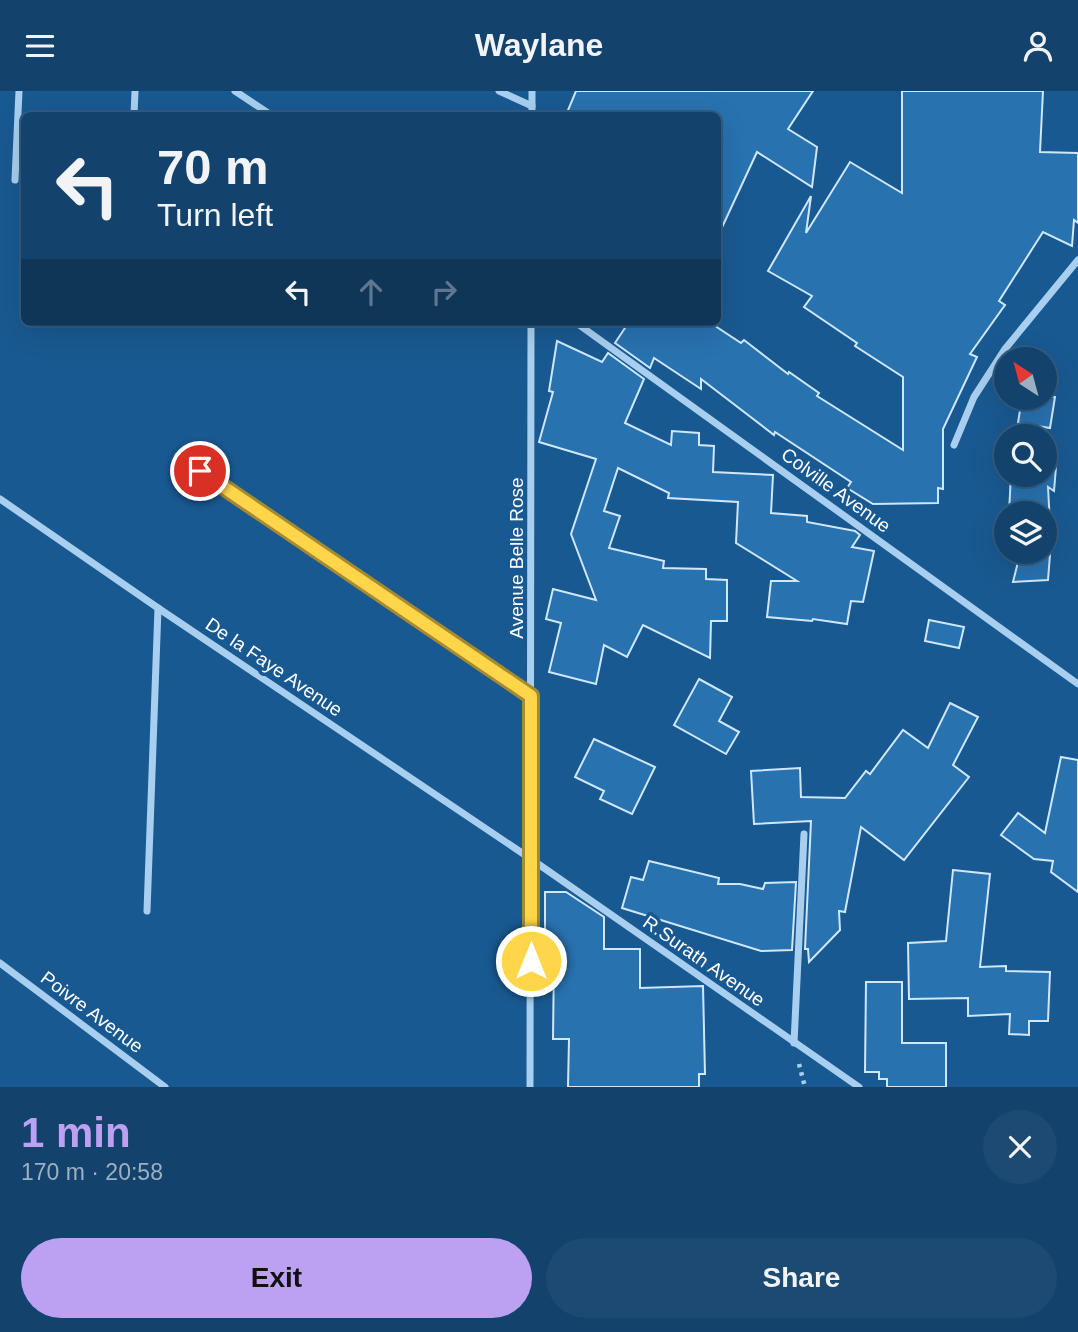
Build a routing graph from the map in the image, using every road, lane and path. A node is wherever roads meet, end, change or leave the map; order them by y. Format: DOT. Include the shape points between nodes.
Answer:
graph roads {
  1 [pos="19,91"];
  2 [pos="135,91"];
  3 [pos="234,91"];
  4 [pos="499,91"];
  5 [pos="532,91"];
  6 [pos="532,106"];
  7 [pos="134,112"];
  8 [pos="266,112"];
  9 [pos="532,112"];
  10 [pos="15,180"];
  11 [pos="1078,260"];
  12 [pos="531,326"];
  13 [pos="581,326"];
  14 [pos="954,445"];
  15 [pos="178,456"];
  16 [pos="0,499"];
  17 [pos="158,608"];
  18 [pos="1078,684"];
  19 [pos="531,696"];
  20 [pos="804,834"];
  21 [pos="531,859"];
  22 [pos="147,911"];
  23 [pos="0,963"];
  24 [pos="794,1042"];
  25 [pos="165,1087"];
  26 [pos="530,1087"];
  27 [pos="859,1087"];
  1 -- 10 [label="street"];
  2 -- 7 [label="street"];
  3 -- 8 [label="street"];
  4 -- 6 [label="street"];
  5 -- 6 [label="street"];
  6 -- 9 [label="street"];
  11 -- 14 [label="street" via="1005,349 974,397"];
  12 -- 19 [label="street, Avenue Belle Rose"];
  13 -- 18 [label="street, Colville Avenue"];
  15 -- 19 [label="street"];
  16 -- 17 [label="street, De la Faye Avenue"];
  17 -- 21 [label="street, De la Faye Avenue"];
  17 -- 22 [label="street"];
  19 -- 21 [label="street, Avenue Belle Rose"];
  20 -- 24 [label="street"];
  21 -- 24 [label="street, R.Surath Avenue"];
  21 -- 26 [label="street, Avenue Belle Rose"];
  23 -- 25 [label="street, Poivre Avenue"];
  24 -- 27 [label="street, R.Surath Avenue"];
}
